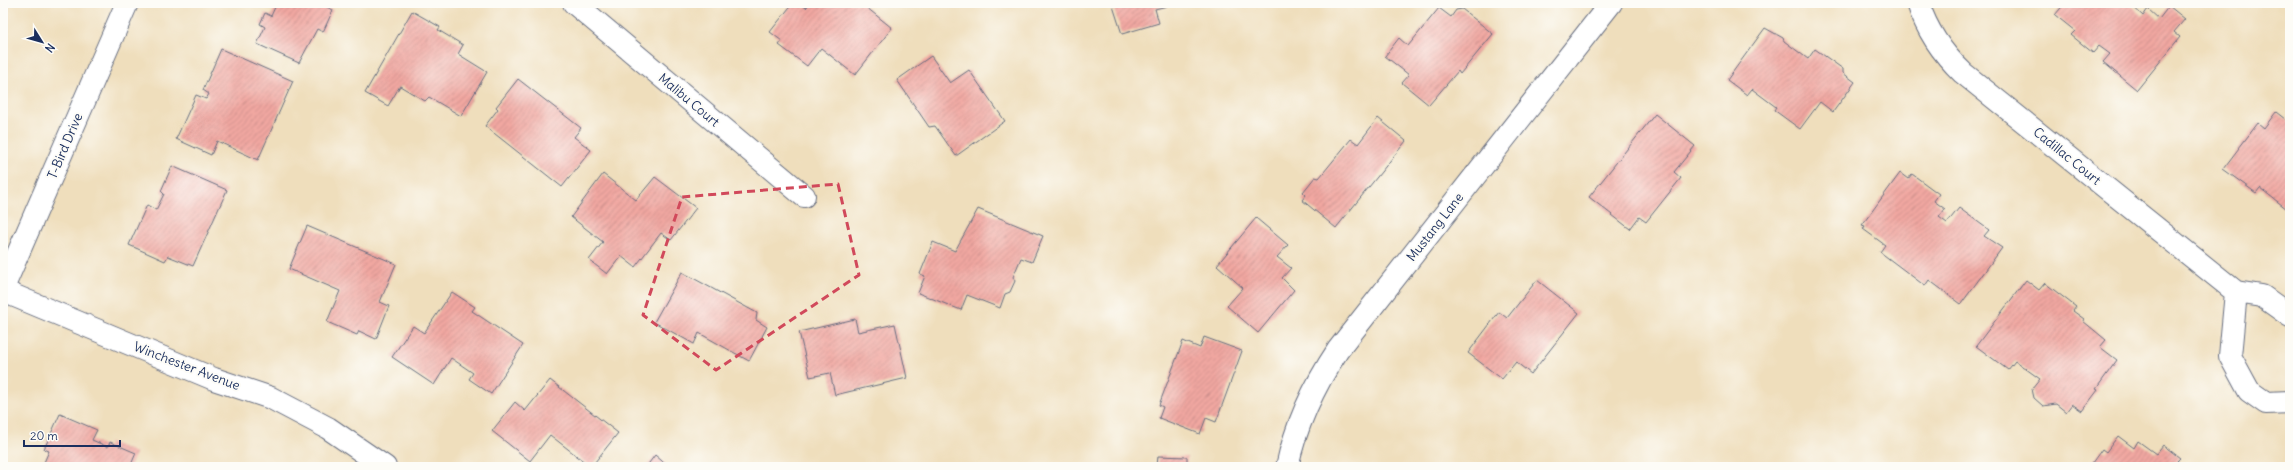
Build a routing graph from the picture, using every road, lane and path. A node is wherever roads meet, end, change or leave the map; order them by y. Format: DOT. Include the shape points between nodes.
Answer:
graph roads {
  1 [pos="127,3"];
  2 [pos="574,3"];
  3 [pos="1611,3"];
  4 [pos="1918,3"];
  5 [pos="804,196"];
  6 [pos="3,289"];
  7 [pos="2236,292"];
  8 [pos="2290,316"];
  9 [pos="2290,402"];
  10 [pos="385,467"];
  11 [pos="1287,467"];
  1 -- 6 [label="street, T-Bird Drive"];
  2 -- 5 [label="street, Malibu Court"];
  3 -- 11 [label="street, Mustang Lane" via="1338,350 1312,394 1293,441"];
  4 -- 7 [label="street, Cadillac Court" via="1933,39 1963,73"];
  6 -- 10 [label="street, Winchester Avenue" via="214,379 272,398 328,428"];
  7 -- 8 [label="street, Cadillac Court" via="2262,296"];
  7 -- 9 [label="street" via="2230,356 2248,391 2266,403"];
}
